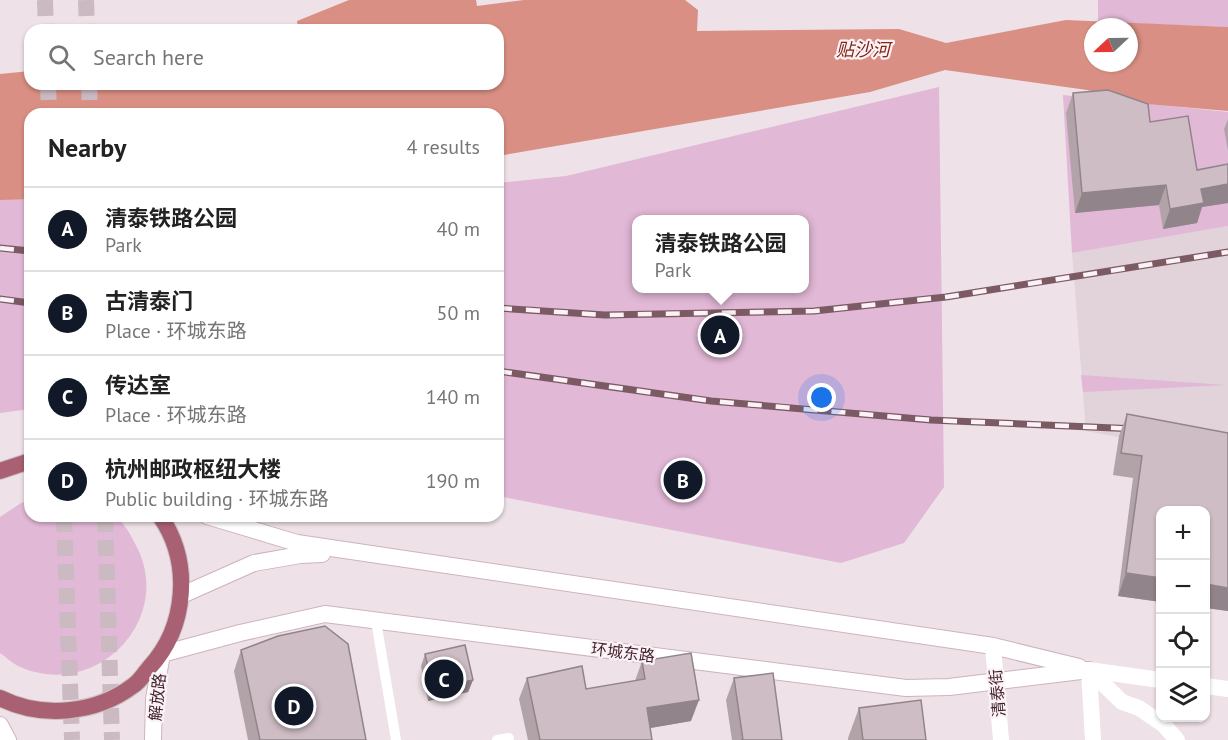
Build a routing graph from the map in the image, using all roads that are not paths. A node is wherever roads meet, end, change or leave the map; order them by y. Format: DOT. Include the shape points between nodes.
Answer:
graph roads {
  1 [pos="24,463"];
  2 [pos="0,471"];
  3 [pos="164,522"];
  4 [pos="227,522"];
  5 [pos="368,553"];
  6 [pos="182,595"];
  7 [pos="376,621"];
  8 [pos="993,646"];
  9 [pos="162,654"];
  10 [pos="1089,670"];
  11 [pos="1156,679"];
  12 [pos="996,681"];
  13 [pos="1210,687"];
  14 [pos="1228,689"];
  15 [pos="0,698"];
  16 [pos="0,725"];
  17 [pos="509,738"];
  18 [pos="8,740"];
  19 [pos="153,740"];
  20 [pos="396,740"];
  21 [pos="497,740"];
  22 [pos="1001,740"];
  23 [pos="1093,740"];
  24 [pos="1177,740"];
  1 -- 2 [label="main road"];
  3 -- 6 [label="main road" via="180,560"];
  4 -- 5 [label="main road" via="297,543"];
  5 -- 6 [label="main road" via="300,555 254,563"];
  5 -- 8 [label="main road, 环城东路"];
  6 -- 9 [label="main road" via="179,615"];
  7 -- 9 [label="main road, 环城东路" via="325,614"];
  7 -- 12 [label="main road, 环城东路" via="906,688"];
  7 -- 20 [label="lane"];
  8 -- 10 [label="main road, 环城东路"];
  8 -- 12 [label="main road, 清泰街"];
  9 -- 15 [label="main road" via="134,685 98,705 58,712 16,706"];
  9 -- 19 [label="main road, 解放路" via="154,699"];
  10 -- 11 [label="main road, 环城东路"];
  10 -- 12 [label="main road, 环城东路"];
  10 -- 23 [label="main road"];
  10 -- 24 [label="main road" via="1122,702 1164,725"];
  12 -- 22 [label="main road, 清泰街"];
  13 -- 14 [label="main road"];
  16 -- 18 [label="main road"];
  17 -- 21 [label="lane"];
}
